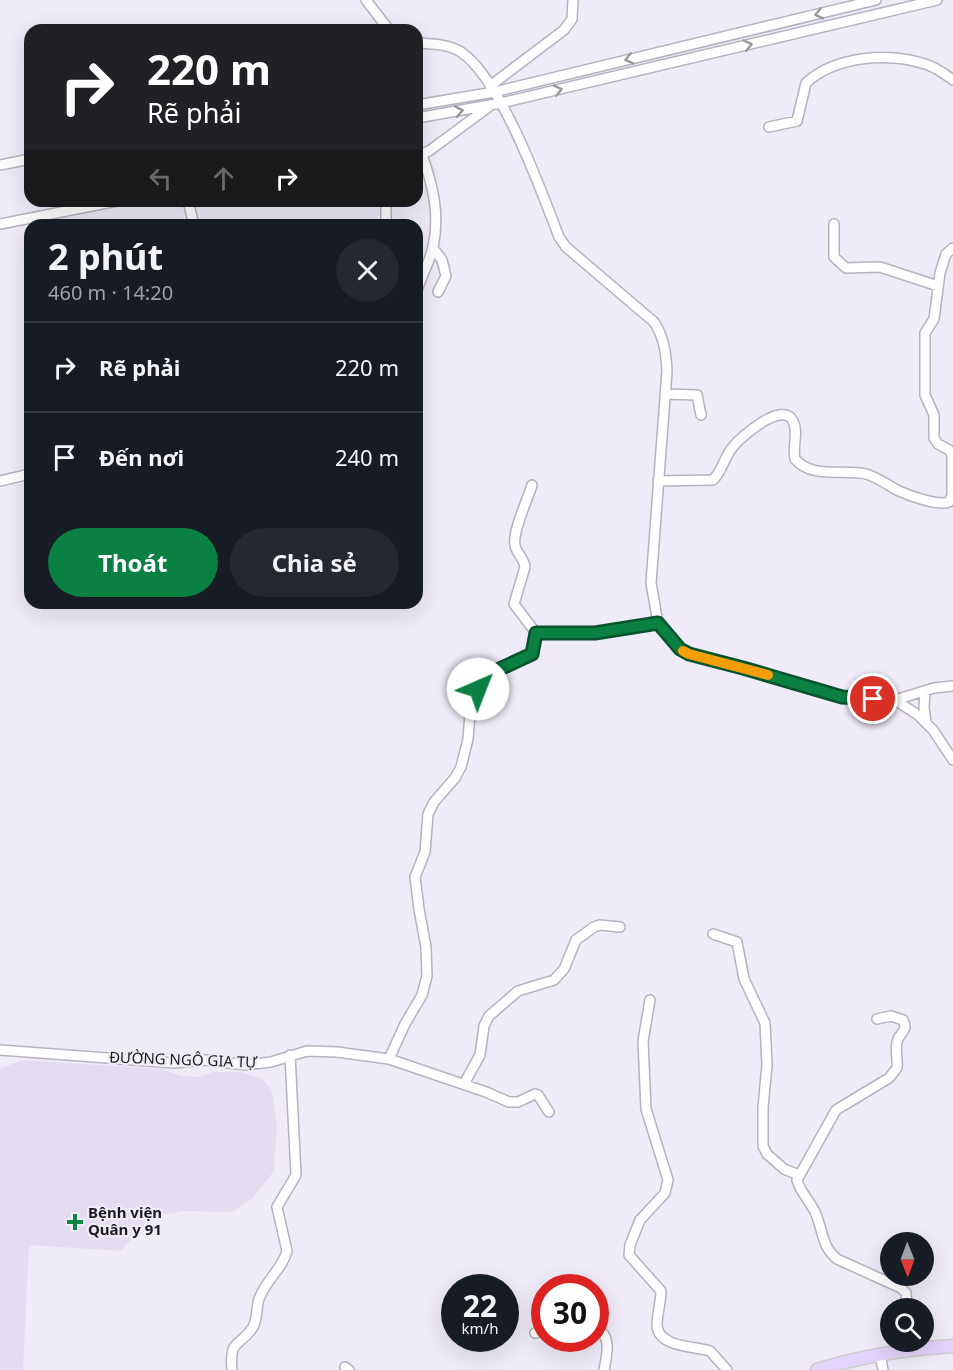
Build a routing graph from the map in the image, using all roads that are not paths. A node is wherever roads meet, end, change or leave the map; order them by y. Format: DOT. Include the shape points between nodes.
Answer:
graph roads {
  1 [pos="366,0"];
  2 [pos="573,0"];
  3 [pos="876,0"];
  4 [pos="937,0"];
  5 [pos="384,24"];
  6 [pos="423,44"];
  7 [pos="953,80"];
  8 [pos="492,89"];
  9 [pos="423,104"];
  10 [pos="496,104"];
  11 [pos="423,117"];
  12 [pos="769,127"];
  13 [pos="423,154"];
  14 [pos="24,160"];
  15 [pos="423,164"];
  16 [pos="0,165"];
  17 [pos="86,207"];
  18 [pos="24,219"];
  19 [pos="25,219"];
  20 [pos="0,224"];
  21 [pos="834,224"];
  22 [pos="433,248"];
  23 [pos="953,248"];
  24 [pos="423,275"];
  25 [pos="938,286"];
  26 [pos="438,292"];
  27 [pos="665,394"];
  28 [pos="701,415"];
  29 [pos="24,475"];
  30 [pos="0,481"];
  31 [pos="658,481"];
  32 [pos="532,485"];
  33 [pos="658,623"];
  34 [pos="536,633"];
  35 [pos="953,686"];
  36 [pos="925,691"];
  37 [pos="895,700"];
  38 [pos="926,723"];
  39 [pos="953,760"];
  40 [pos="620,927"];
  41 [pos="713,934"];
  42 [pos="650,1000"];
  43 [pos="878,1019"];
  44 [pos="0,1050"];
  45 [pos="290,1054"];
  46 [pos="389,1059"];
  47 [pos="464,1084"];
  48 [pos="549,1112"];
  49 [pos="798,1174"];
  50 [pos="906,1298"];
  51 [pos="934,1346"];
  52 [pos="953,1346"];
  53 [pos="607,1352"];
  54 [pos="889,1352"];
  55 [pos="880,1355"];
  56 [pos="232,1370"];
  57 [pos="604,1370"];
  58 [pos="727,1370"];
  59 [pos="817,1370"];
  60 [pos="884,1370"];
  1 -- 5 [label="street"];
  2 -- 8 [label="street" via="572,19 564,30"];
  3 -- 8 [label="street, one-way"];
  10 -- 4 [label="street, one-way"];
  6 -- 8 [label="street" via="460,51"];
  7 -- 12 [label="street" via="926,64 908,60 834,65 806,83 797,121"];
  8 -- 9 [label="street"];
  8 -- 10 [label="street"];
  11 -- 10 [label="street, one-way"];
  10 -- 13 [label="street"];
  10 -- 27 [label="street" via="510,120 566,247 658,328 665,346"];
  14 -- 16 [label="street"];
  15 -- 22 [label="street" via="434,192"];
  17 -- 19 [label="street"];
  18 -- 20 [label="street"];
  21 -- 25 [label="street" via="834,257 842,266 880,267"];
  22 -- 24 [label="street"];
  22 -- 26 [label="street" via="442,260 446,276"];
  23 -- 25 [label="street" via="945,254"];
  25 -- 31 [label="street" via="934,319 925,333 925,395 934,416 935,442 952,455 949,502 939,504 904,493 867,475 804,466 795,459 794,422 784,414 768,418 741,438 714,480"];
  27 -- 28 [label="street" via="697,395"];
  27 -- 31 [label="street"];
  29 -- 30 [label="street"];
  31 -- 33 [label="street" via="651,583"];
  32 -- 34 [label="street" via="515,540 525,567 514,604"];
  33 -- 34 [label="street" via="595,633"];
  33 -- 37 [label="street" via="689,654 842,697"];
  34 -- 46 [label="street" via="532,654 488,676 478,689 458,773 428,814 425,852 415,878 427,976 422,995"];
  35 -- 36 [label="street"];
  36 -- 37 [label="street"];
  36 -- 38 [label="street"];
  37 -- 38 [label="street"];
  38 -- 39 [label="street"];
  40 -- 47 [label="street" via="594,927 576,940 564,969 554,980 518,991 489,1016 480,1055"];
  41 -- 49 [label="street" via="737,942 744,979 764,1021 767,1065 763,1146 784,1169"];
  42 -- 58 [label="street" via="644,1041 646,1108 668,1180 665,1193 640,1220 629,1255 661,1291 657,1325 661,1334 680,1346 710,1350"];
  43 -- 49 [label="street" via="891,1016 903,1020 906,1026 897,1042 897,1068 836,1110"];
  44 -- 45 [label="street, ĐƯỜNG NGÔ GIA TỰ" via="245,1065 271,1062"];
  45 -- 46 [label="street, ĐƯỜNG NGÔ GIA TỰ" via="327,1052"];
  45 -- 56 [label="street" via="296,1175 277,1207 287,1251 259,1300 252,1328 232,1351"];
  46 -- 47 [label="street, ĐƯỜNG NGÔ GIA TỰ"];
  47 -- 48 [label="street, ĐƯỜNG NGÔ GIA TỰ" via="513,1103 535,1094"];
  49 -- 50 [label="street" via="798,1185 815,1211 829,1252 901,1288"];
  51 -- 52 [label="main road"];
  53 -- 57 [label="street"];
  54 -- 55 [label="main road"];
  55 -- 59 [label="main road"];
  55 -- 60 [label="street"];
}
